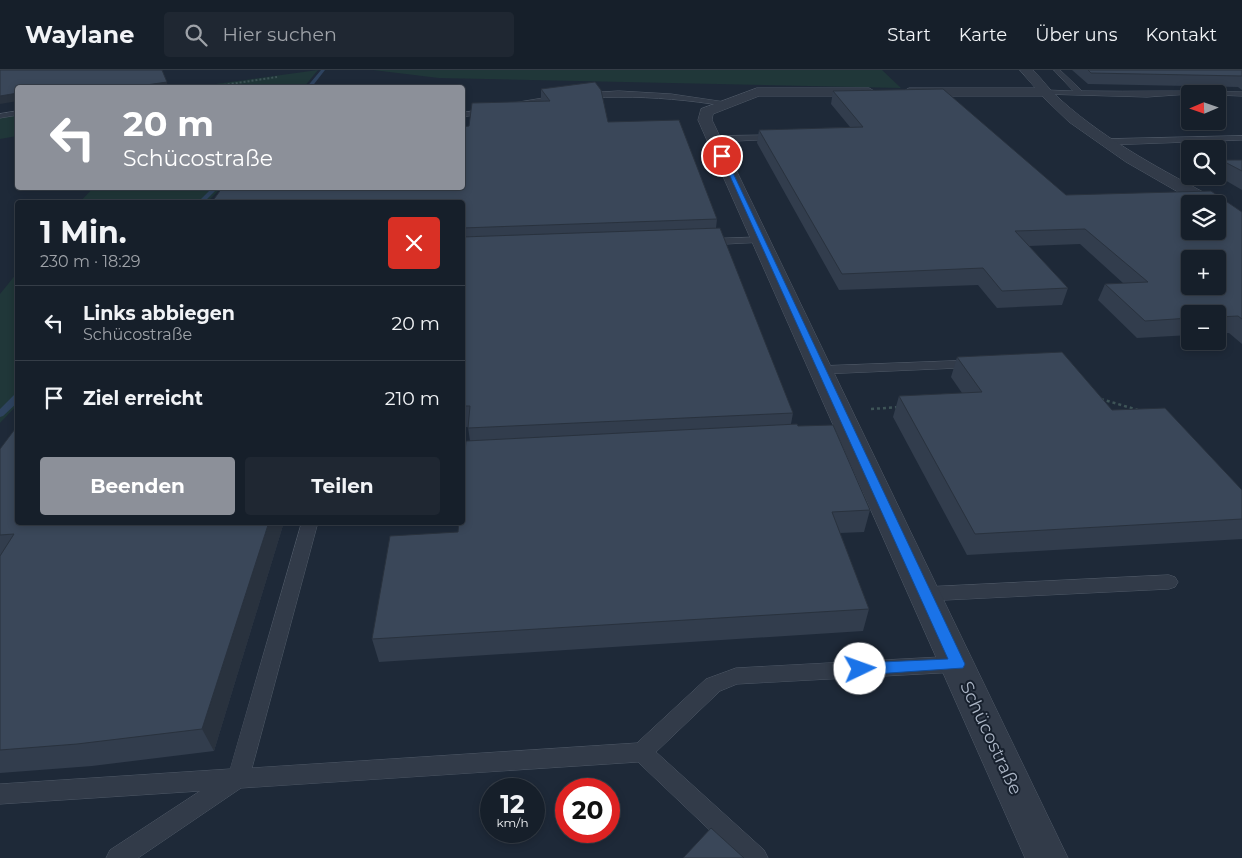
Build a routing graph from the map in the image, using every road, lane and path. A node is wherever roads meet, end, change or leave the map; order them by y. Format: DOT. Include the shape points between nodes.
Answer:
graph roads {
  1 [pos="1026,70"];
  2 [pos="1057,70"];
  3 [pos="277,77"];
  4 [pos="224,85"];
  5 [pos="1046,92"];
  6 [pos="1080,93"];
  7 [pos="1242,94"];
  8 [pos="725,104"];
  9 [pos="15,114"];
  10 [pos="465,114"];
  11 [pos="0,116"];
  12 [pos="784,137"];
  13 [pos="1242,138"];
  14 [pos="714,139"];
  15 [pos="1108,142"];
  16 [pos="1198,195"];
  17 [pos="761,240"];
  18 [pos="696,242"];
  19 [pos="989,363"];
  20 [pos="822,370"];
  21 [pos="1099,399"];
  22 [pos="900,407"];
  23 [pos="840,410"];
  24 [pos="1139,411"];
  25 [pos="309,525"];
  26 [pos="1169,582"];
  27 [pos="925,594"];
  28 [pos="958,664"];
  29 [pos="642,752"];
  30 [pos="238,778"];
  31 [pos="0,794"];
  32 [pos="118,858"];
  33 [pos="756,858"];
  34 [pos="1046,858"];
  1 -- 5 [label="street"];
  2 -- 6 [label="lane"];
  3 -- 4 [label="path"];
  5 -- 6 [label="lane"];
  5 -- 8 [label="street, Schücostraße" via="757,92"];
  5 -- 15 [label="street" via="1062,109"];
  6 -- 7 [label="lane"];
  8 -- 10 [label="lane" via="678,96 603,92"];
  8 -- 14 [label="street, Schücostraße" via="704,116"];
  9 -- 11 [label="lane"];
  12 -- 14 [label="lane"];
  13 -- 15 [label="lane"];
  14 -- 17 [label="street, Schücostraße"];
  15 -- 16 [label="street"];
  17 -- 18 [label="lane"];
  17 -- 20 [label="street, Schücostraße"];
  19 -- 20 [label="lane"];
  20 -- 23 [label="street, Schücostraße"];
  21 -- 24 [label="path"];
  22 -- 23 [label="path"];
  23 -- 27 [label="street, Schücostraße" via="844,438"];
  25 -- 30 [label="lane"];
  26 -- 27 [label="lane"];
  27 -- 28 [label="street, Schücostraße"];
  28 -- 29 [label="lane" via="736,676 713,685"];
  28 -- 34 [label="street, Schücostraße"];
  29 -- 30 [label="lane"];
  29 -- 33 [label="lane"];
  30 -- 31 [label="lane"];
  30 -- 32 [label="lane"];
}
